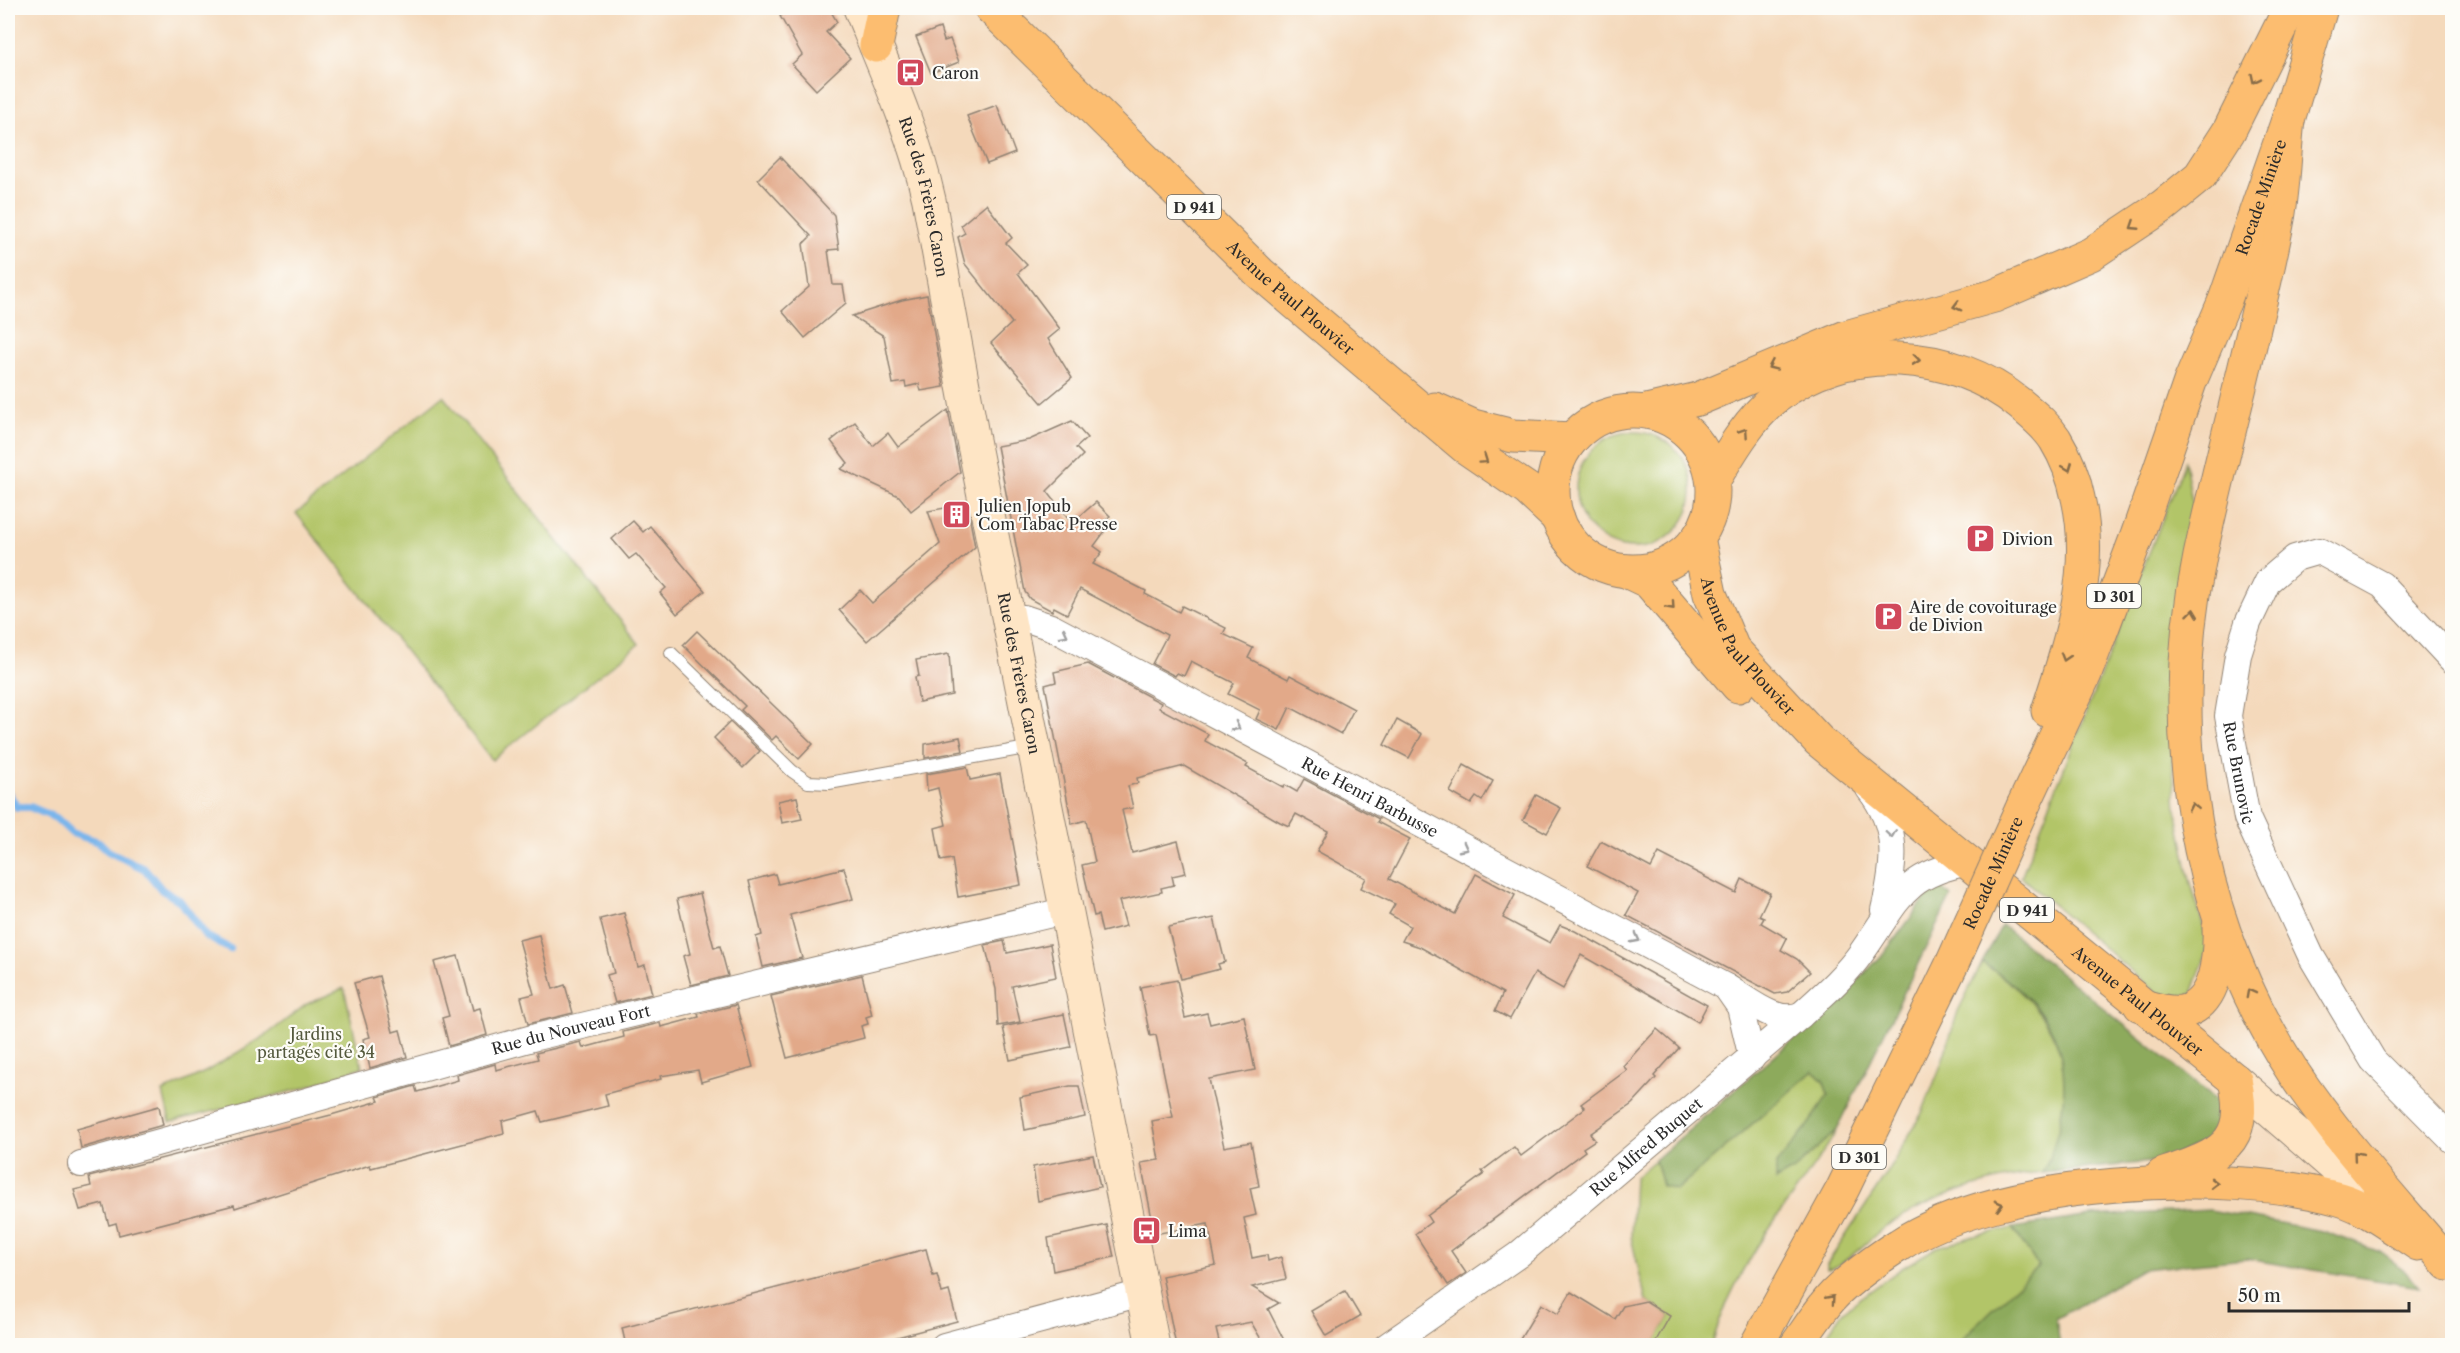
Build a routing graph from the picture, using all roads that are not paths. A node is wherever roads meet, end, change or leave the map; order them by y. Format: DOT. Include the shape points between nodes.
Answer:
graph roads {
  1 [pos="860,8"];
  2 [pos="884,8"];
  3 [pos="991,8"];
  4 [pos="2290,8"];
  5 [pos="2302,8"];
  6 [pos="2321,8"];
  7 [pos="876,46"];
  8 [pos="2288,120"];
  9 [pos="2190,382"];
  10 [pos="1407,397"];
  11 [pos="1646,411"];
  12 [pos="1572,439"];
  13 [pos="1713,481"];
  14 [pos="1558,518"];
  15 [pos="1698,538"];
  16 [pos="1626,571"];
  17 [pos="1009,620"];
  18 [pos="671,652"];
  19 [pos="2452,660"];
  20 [pos="1819,741"];
  21 [pos="1034,747"];
  22 [pos="1851,767"];
  23 [pos="2024,804"];
  24 [pos="1970,862"];
  25 [pos="1068,910"];
  26 [pos="2218,920"];
  27 [pos="1881,922"];
  28 [pos="1726,987"];
  29 [pos="2140,1005"];
  30 [pos="1801,1015"];
  31 [pos="1752,1058"];
  32 [pos="2235,1080"];
  33 [pos="2452,1140"];
  34 [pos="81,1164"];
  35 [pos="2134,1184"];
  36 [pos="2450,1266"];
  37 [pos="1142,1293"];
  38 [pos="944,1346"];
  39 [pos="1153,1346"];
  40 [pos="1387,1346"];
  41 [pos="1756,1346"];
  42 [pos="1796,1346"];
  1 -- 7 [label="main road, Rue des Frères Caron"];
  2 -- 7 [label="main road"];
  3 -- 10 [label="main road, Avenue Paul Plouvier / D 941" via="1260,273"];
  4 -- 11 [label="main road, one-way" via="2229,131 2200,176 2091,254 1994,296 1846,337 1698,399"];
  5 -- 9 [label="main road, Rocade Minière / D 301" via="2210,300"];
  6 -- 8 [label="main road, Rocade Minière / D 301"];
  7 -- 17 [label="main road, Rue des Frères Caron" via="922,168"];
  8 -- 9 [label="main road, Rocade Minière / D 301" via="2225,300"];
  26 -- 8 [label="main road, one-way" via="2191,798 2185,736 2188,650 2199,559 2278,221"];
  9 -- 23 [label="main road, Rocade Minière / D 301" via="2085,674"];
  10 -- 12 [label="main road, D 941" via="1473,426 1503,434"];
  10 -- 14 [label="main road, Avenue Paul Plouvier / D 941, one-way" via="1464,446 1527,489"];
  11 -- 12 [label="main road" via="1605,415"];
  11 -- 13 [label="main road" via="1666,417 1698,443"];
  12 -- 14 [label="main road" via="1558,463 1554,490"];
  13 -- 15 [label="main road" via="1708,520"];
  13 -- 23 [label="main road, one-way" via="1750,423 1776,398 1802,381 1860,362 1905,358 1954,367 1983,379 2041,422 2063,454 2078,497 2083,524 2083,569 2067,653"];
  14 -- 16 [label="main road" via="1584,554"];
  15 -- 16 [label="main road" via="1679,557 1653,568"];
  15 -- 20 [label="main road, Avenue Paul Plouvier / D 941" via="1710,594 1733,649"];
  16 -- 20 [label="main road, Avenue Paul Plouvier / D 941, one-way" via="1649,582 1738,686 1784,724"];
  17 -- 21 [label="main road, Rue des Frères Caron"];
  17 -- 28 [label="street, Rue Henri Barbusse, one-way" via="1024,618 1051,627"];
  18 -- 21 [label="lane" via="792,771 808,782 829,783"];
  19 -- 33 [label="street, Rue Brunovic" via="2382,585 2319,551 2295,558 2268,581 2238,655 2228,716 2247,818 2312,956 2373,1060"];
  20 -- 22 [label="main road, Avenue Paul Plouvier / D 941"];
  21 -- 25 [label="main road, Rue des Frères Caron"];
  22 -- 24 [label="main road, Avenue Paul Plouvier / D 941"];
  22 -- 27 [label="street, Rue Alfred Buquet, one-way" via="1889,820 1893,860"];
  23 -- 41 [label="main road, Rocade Minière / D 301, bridge" via="1952,964 1843,1188"];
  24 -- 27 [label="street, Rue Alfred Buquet" via="1952,865 1905,888"];
  24 -- 29 [label="main road, Avenue Paul Plouvier / D 941"];
  25 -- 34 [label="street, Rue du Nouveau Fort" via="536,1037"];
  25 -- 37 [label="main road, Rue des Frères Caron"];
  26 -- 29 [label="main road" via="2218,966 2198,1004 2184,1012"];
  36 -- 26 [label="main road, one-way" via="2294,1073 2243,980"];
  27 -- 30 [label="street, Rue Alfred Buquet" via="1838,981"];
  28 -- 30 [label="street, Rue Henri Barbusse" via="1776,1017"];
  28 -- 31 [label="street" via="1740,1007"];
  29 -- 32 [label="main road, Avenue Paul Plouvier / D 941"];
  30 -- 31 [label="street, Rue Alfred Buquet"];
  31 -- 40 [label="street, Rue Alfred Buquet" via="1518,1256"];
  32 -- 35 [label="main road" via="2240,1119 2233,1136 2219,1151 2203,1161"];
  32 -- 36 [label="main road, Avenue Paul Plouvier"];
  35 -- 36 [label="main road, one-way" via="2289,1187 2342,1199 2377,1217"];
  42 -- 35 [label="main road, one-way" via="1832,1296 1900,1244 1941,1224 2028,1197"];
  37 -- 38 [label="street"];
  37 -- 39 [label="main road, Rue des Frères Caron"];
}
